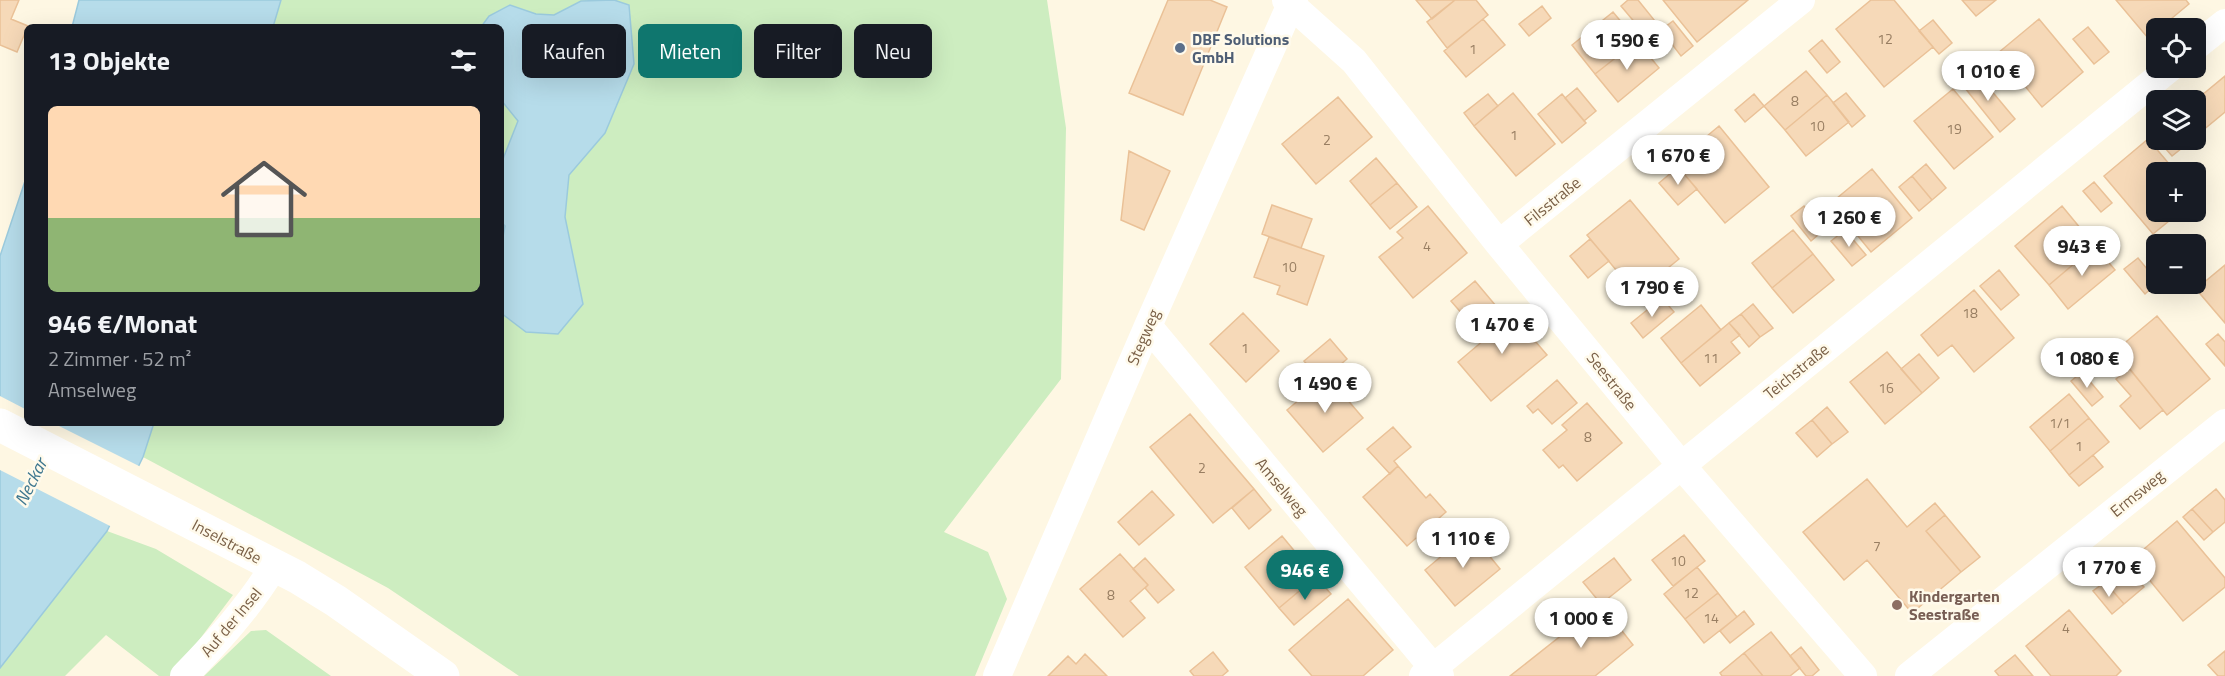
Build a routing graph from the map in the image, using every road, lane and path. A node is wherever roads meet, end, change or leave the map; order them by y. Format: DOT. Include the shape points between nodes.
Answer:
graph roads {
  1 [pos="1801,0"];
  2 [pos="1290,1"];
  3 [pos="2225,23"];
  4 [pos="2206,38"];
  5 [pos="2158,78"];
  6 [pos="1499,244"];
  7 [pos="1148,326"];
  8 [pos="2225,423"];
  9 [pos="0,425"];
  10 [pos="1681,465"];
  11 [pos="274,566"];
  12 [pos="1432,673"];
  13 [pos="184,676"];
  14 [pos="443,676"];
  15 [pos="997,676"];
  16 [pos="1863,676"];
  17 [pos="1909,676"];
  1 -- 6 [label="street, Filsstraße"];
  2 -- 6 [label="street, Seestraße" via="1354,61"];
  2 -- 7 [label="street, Stegweg"];
  3 -- 4 [label="street"];
  5 -- 10 [label="street, Teichstraße"];
  6 -- 10 [label="street, Seestraße"];
  7 -- 12 [label="street, Amselweg"];
  7 -- 15 [label="street, Stegweg"];
  8 -- 17 [label="street, Ermsweg"];
  9 -- 11 [label="street, Inselstraße"];
  10 -- 12 [label="street, Teichstraße"];
  10 -- 16 [label="street, Seestraße"];
  11 -- 13 [label="street, Auf der Insel" via="235,623"];
  11 -- 14 [label="street, Inselstraße" via="336,601"];
}
